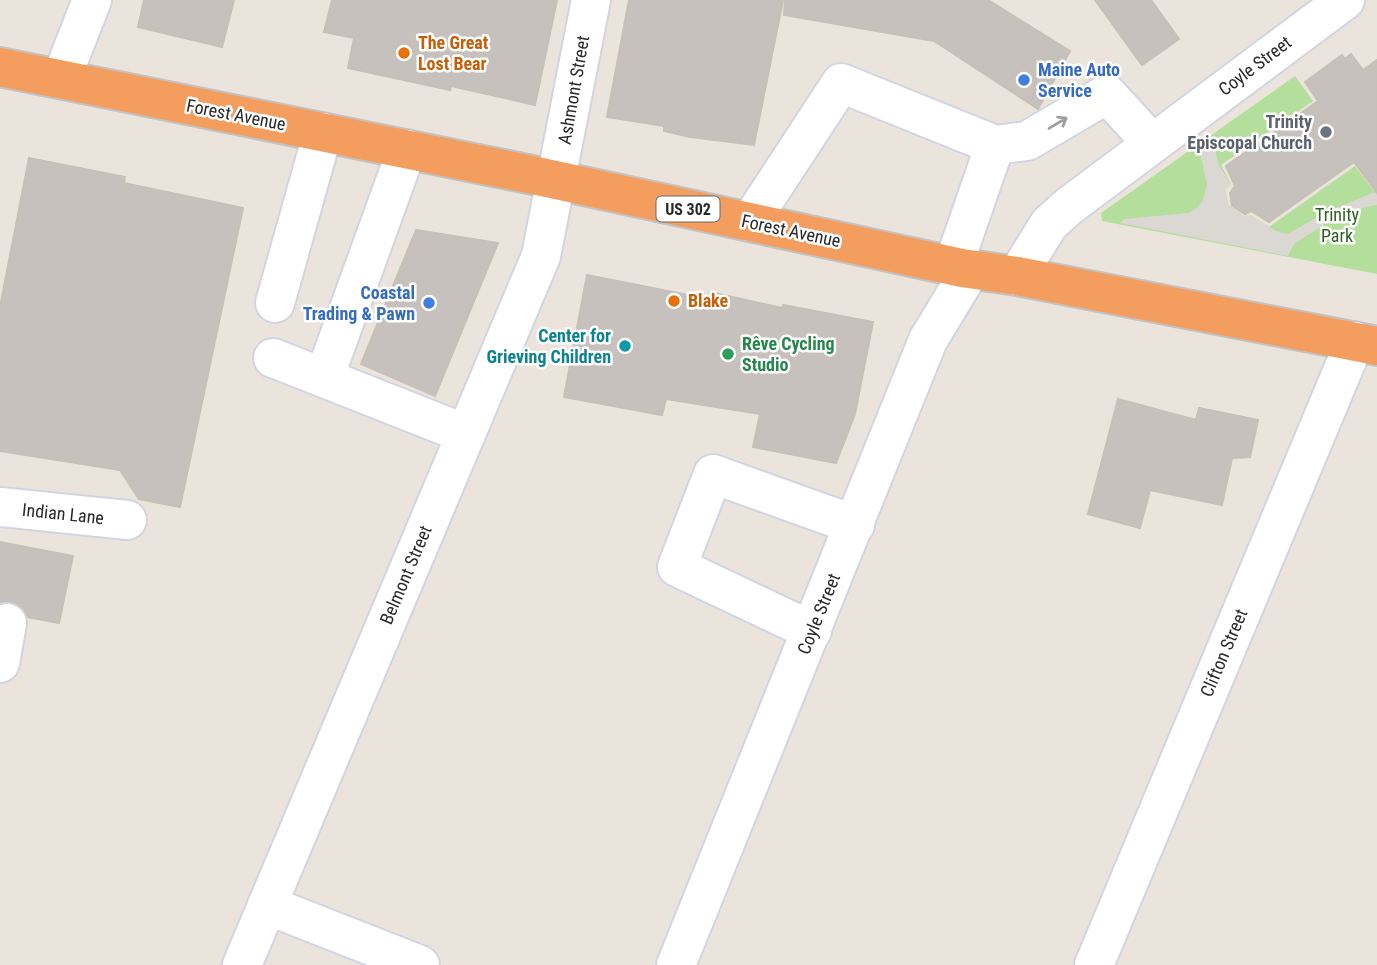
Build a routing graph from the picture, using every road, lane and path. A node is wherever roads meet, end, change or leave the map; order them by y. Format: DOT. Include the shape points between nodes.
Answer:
graph roads {
  1 [pos="92,0"];
  2 [pos="591,0"];
  3 [pos="1345,0"];
  4 [pos="0,67"];
  5 [pos="61,79"];
  6 [pos="323,132"];
  7 [pos="1152,144"];
  8 [pos="995,145"];
  9 [pos="407,149"];
  10 [pos="558,180"];
  11 [pos="750,222"];
  12 [pos="962,267"];
  13 [pos="1017,276"];
  14 [pos="275,303"];
  15 [pos="1366,344"];
  16 [pos="273,358"];
  17 [pos="324,378"];
  18 [pos="466,434"];
  19 [pos="0,507"];
  20 [pos="127,520"];
  21 [pos="855,525"];
  22 [pos="6,623"];
  23 [pos="812,631"];
  24 [pos="0,663"];
  25 [pos="267,905"];
  26 [pos="242,965"];
  27 [pos="420,965"];
  28 [pos="676,965"];
  29 [pos="1094,965"];
  1 -- 5 [label="street"];
  2 -- 10 [label="street, Ashmont Street"];
  3 -- 7 [label="street, Coyle Street"];
  4 -- 5 [label="highway, Forest Avenue / US 302"];
  5 -- 6 [label="highway, Forest Avenue / US 302"];
  6 -- 9 [label="highway, Forest Avenue / US 302"];
  6 -- 14 [label="street"];
  8 -- 7 [label="street, one-way" via="1027,141 1107,94"];
  7 -- 13 [label="street, Coyle Street" via="1049,224"];
  8 -- 11 [label="street" via="841,83"];
  8 -- 12 [label="street, Coyle Street"];
  9 -- 10 [label="highway, Forest Avenue / US 302"];
  9 -- 17 [label="street"];
  10 -- 11 [label="highway, Forest Avenue / US 302"];
  10 -- 18 [label="street, Belmont Street" via="541,256"];
  11 -- 12 [label="highway, Forest Avenue / US 302"];
  12 -- 13 [label="highway, Forest Avenue / US 302"];
  12 -- 21 [label="street, Coyle Street"];
  13 -- 15 [label="highway, Forest Avenue / US 302"];
  15 -- 29 [label="street, Clifton Street"];
  16 -- 17 [label="street"];
  17 -- 18 [label="street"];
  18 -- 25 [label="street, Belmont Street"];
  19 -- 20 [label="street, Indian Lane"];
  21 -- 23 [label="street, Coyle Street"];
  21 -- 23 [label="street" via="713,474 677,567"];
  22 -- 24 [label="street"];
  23 -- 28 [label="street, Coyle Street"];
  25 -- 26 [label="street, Belmont Street"];
  25 -- 27 [label="street"];
}
